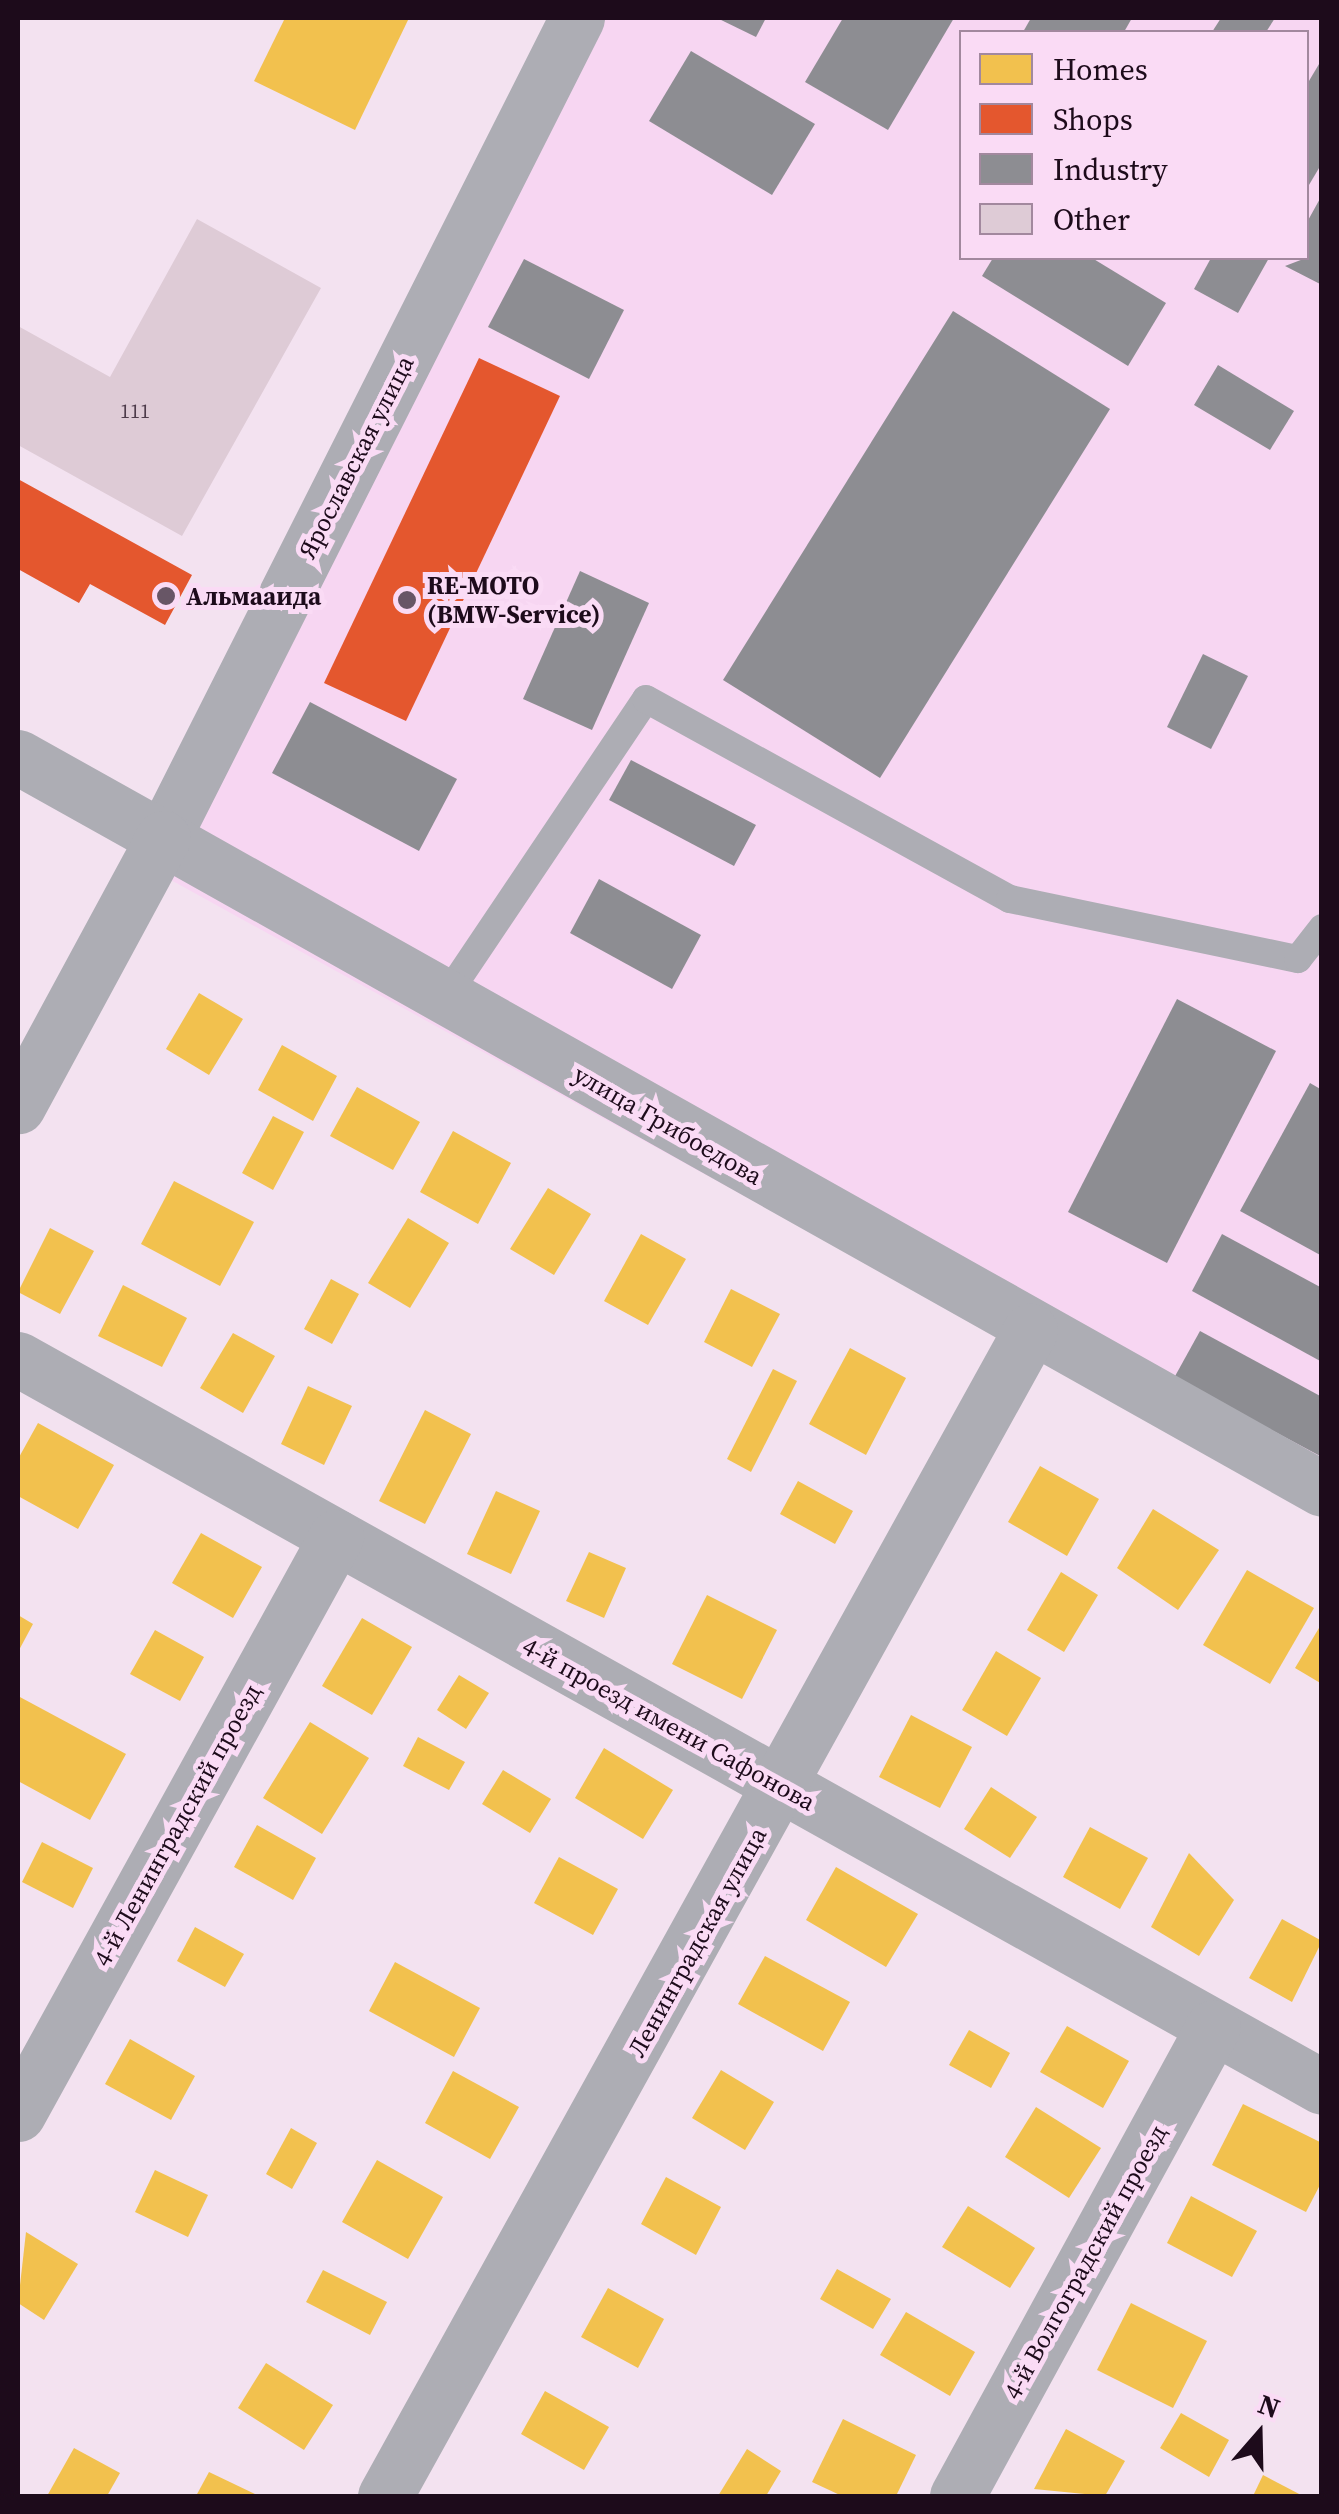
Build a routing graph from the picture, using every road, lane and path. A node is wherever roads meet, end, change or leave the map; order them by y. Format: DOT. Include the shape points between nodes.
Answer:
graph roads {
  1 [pos="577,18"];
  2 [pos="18,757"];
  3 [pos="163,838"];
  4 [pos="1322,928"];
  5 [pos="445,998"];
  6 [pos="18,1106"];
  7 [pos="1030,1331"];
  8 [pos="18,1359"];
  9 [pos="1322,1489"];
  10 [pos="336,1537"];
  11 [pos="784,1788"];
  12 [pos="1213,2026"];
  13 [pos="1322,2087"];
  14 [pos="18,2114"];
  15 [pos="385,2496"];
  16 [pos="956,2496"];
  1 -- 3 [label="street, Ярославская улица"];
  2 -- 3 [label="street, улица Грибоедова"];
  3 -- 5 [label="street, улица Грибоедова"];
  3 -- 6 [label="street, Ярославская улица"];
  4 -- 5 [label="lane" via="1298,959 1010,899 646,700"];
  5 -- 7 [label="street, улица Грибоедова"];
  7 -- 9 [label="street, улица Грибоедова"];
  7 -- 11 [label="street, Ленинградская улица"];
  8 -- 10 [label="street, 4-й проезд имени Сафонова"];
  10 -- 11 [label="street, 4-й проезд имени Сафонова"];
  10 -- 14 [label="street, 4-й Ленинградский проезд"];
  11 -- 12 [label="street, 4-й проезд имени Сафонова"];
  11 -- 15 [label="street, Ленинградская улица"];
  12 -- 13 [label="street, 4-й проезд имени Сафонова"];
  12 -- 16 [label="street, 4-й Волгоградский проезд"];
}
